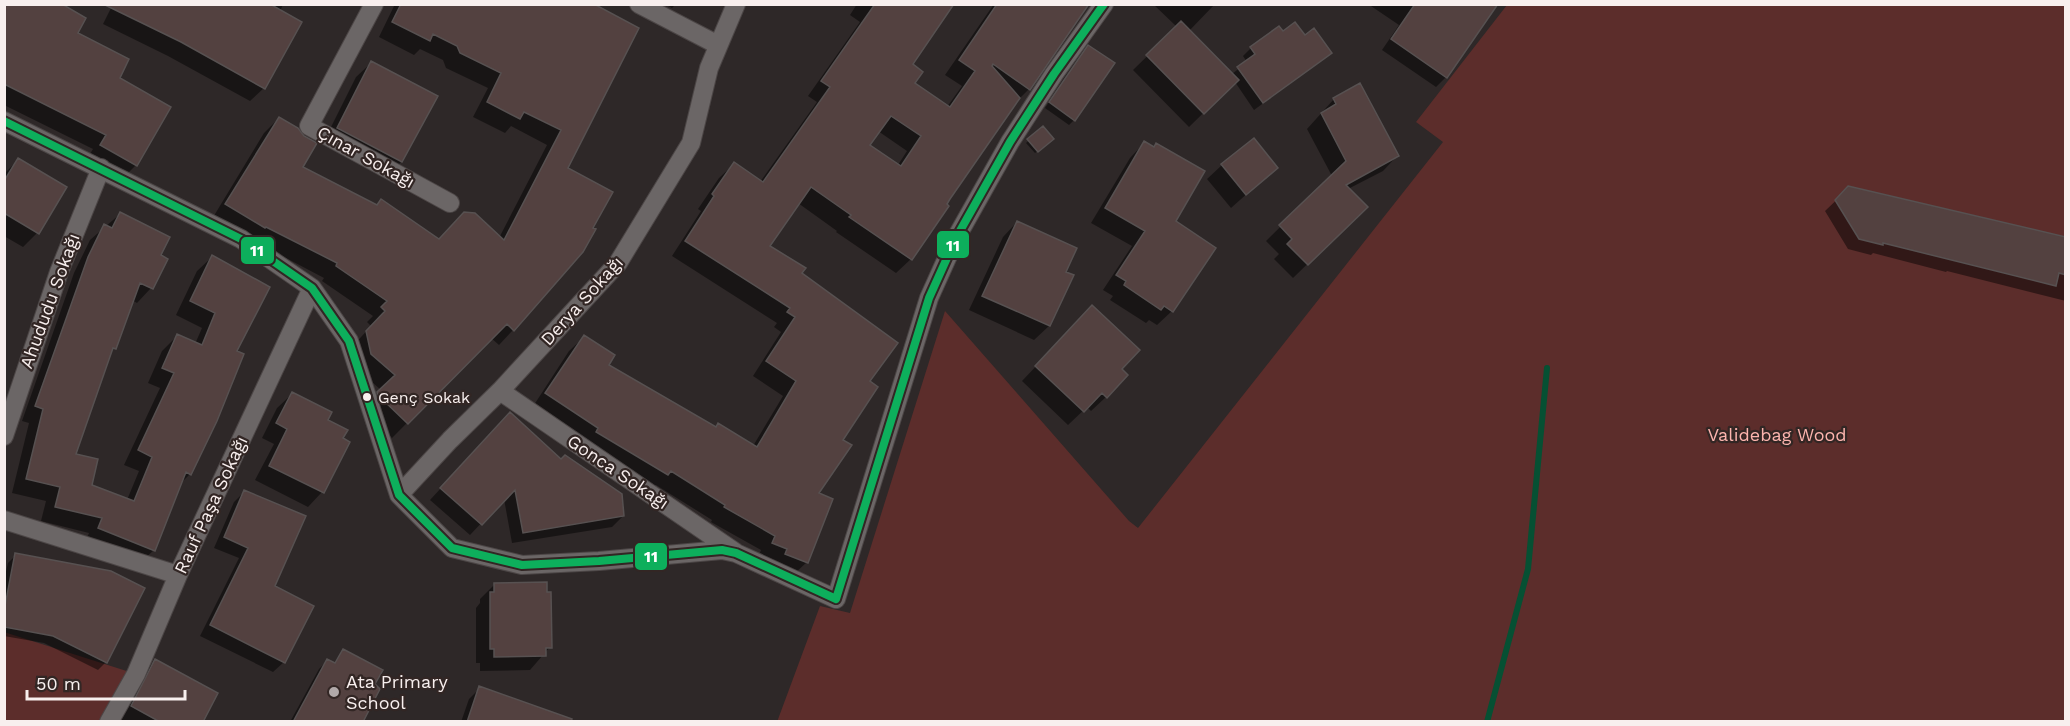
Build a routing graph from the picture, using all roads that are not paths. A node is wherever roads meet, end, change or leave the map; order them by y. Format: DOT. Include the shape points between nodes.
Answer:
graph roads {
  1 [pos="374,4"];
  2 [pos="639,4"];
  3 [pos="736,4"];
  4 [pos="1104,4"];
  5 [pos="718,45"];
  6 [pos="4,121"];
  7 [pos="101,168"];
  8 [pos="450,203"];
  9 [pos="312,288"];
  10 [pos="500,391"];
  11 [pos="4,436"];
  12 [pos="399,495"];
  13 [pos="4,520"];
  14 [pos="736,553"];
  15 [pos="178,575"];
  16 [pos="110,722"];
  1 -- 8 [label="street, Çınar Sokağı" via="309,126"];
  2 -- 5 [label="street"];
  3 -- 5 [label="street, Derya Sokağı"];
  4 -- 14 [label="street" via="1010,142 946,259 929,298 836,599"];
  5 -- 10 [label="street, Derya Sokağı" via="691,143 618,263"];
  6 -- 7 [label="street"];
  7 -- 9 [label="street" via="242,239"];
  7 -- 11 [label="street, Ahududu Sokağı" via="59,272"];
  9 -- 12 [label="street" via="349,341"];
  9 -- 15 [label="street, Rauf Paşa Sokağı"];
  10 -- 12 [label="street, Derya Sokağı"];
  10 -- 14 [label="street, Gonca Sokağı"];
  12 -- 14 [label="street" via="452,548 522,565 722,550"];
  13 -- 15 [label="street"];
  15 -- 16 [label="street, Rauf Paşa Sokağı" via="136,674"];
}
